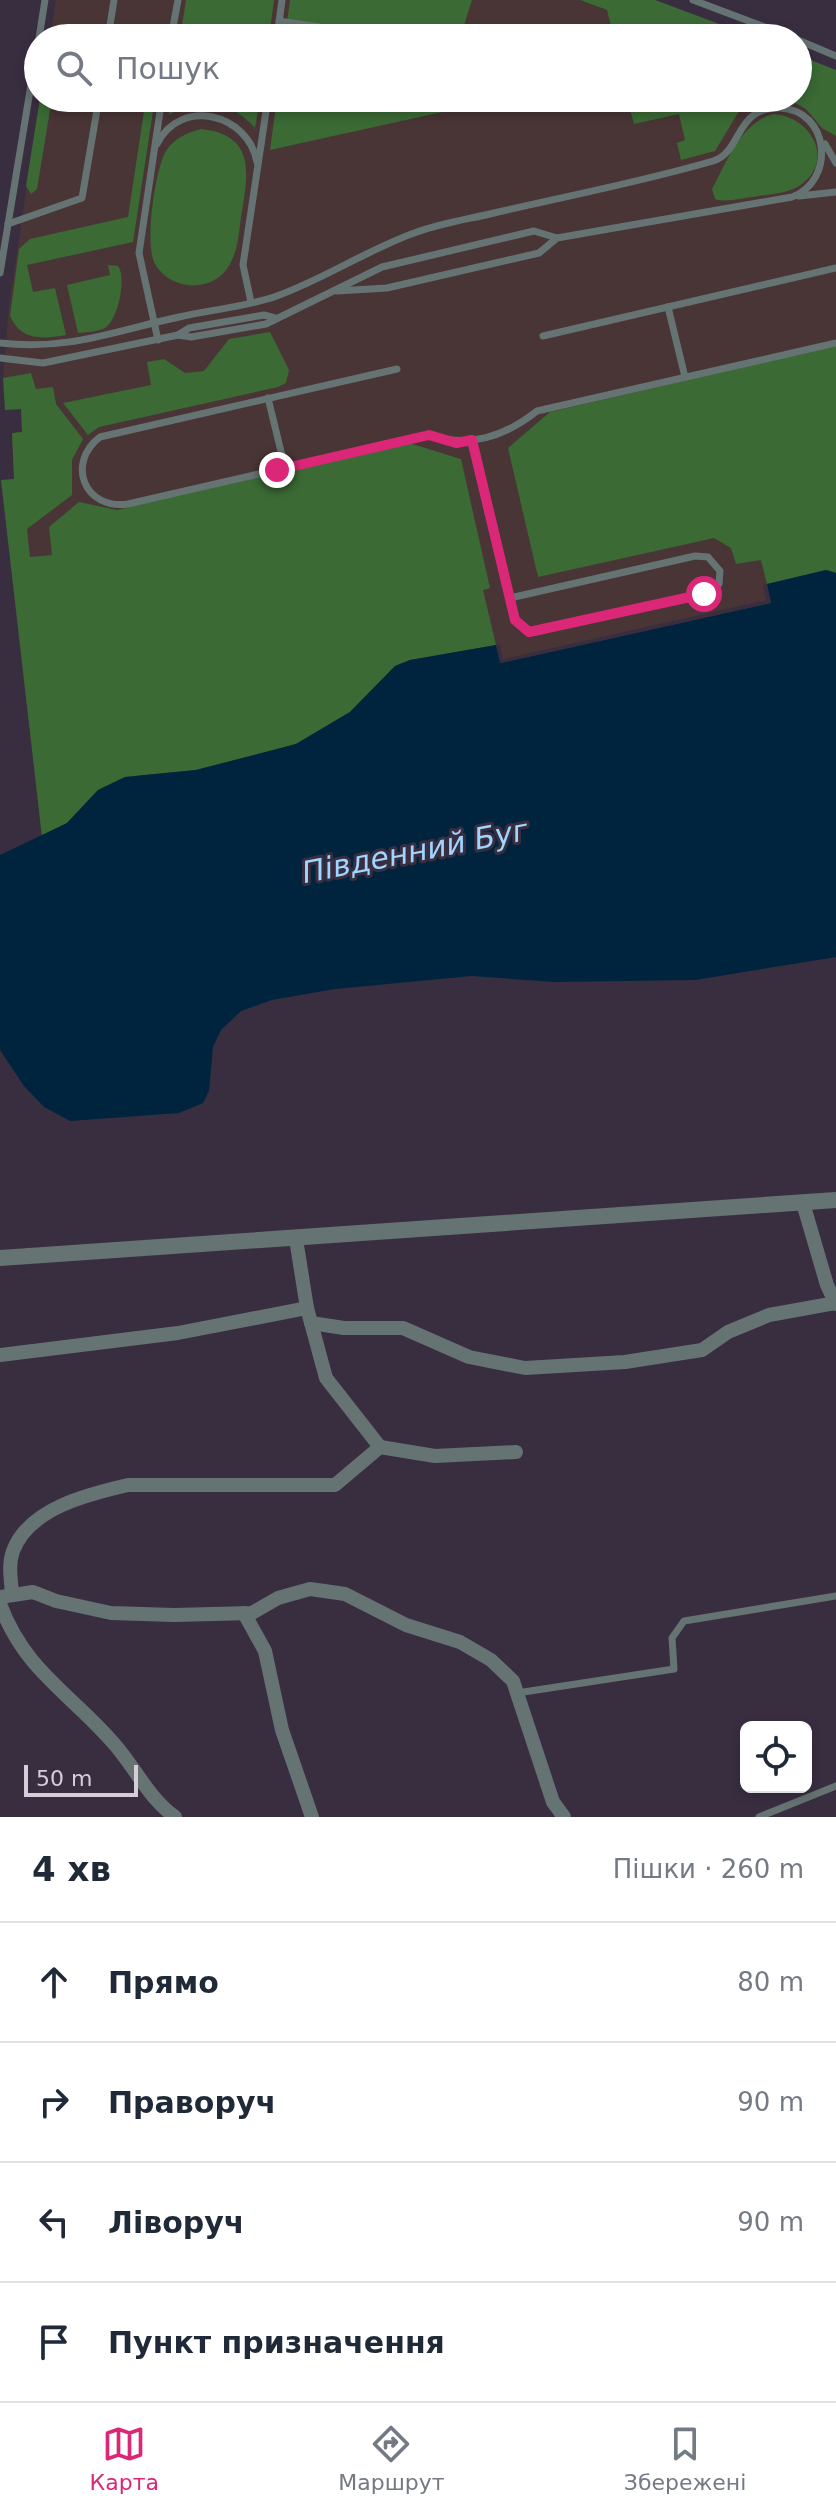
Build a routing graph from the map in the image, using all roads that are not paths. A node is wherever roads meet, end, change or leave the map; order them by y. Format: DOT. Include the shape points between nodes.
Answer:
graph roads {
  1 [pos="45,0"];
  2 [pos="114,0"];
  3 [pos="178,0"];
  4 [pos="282,0"];
  5 [pos="693,0"];
  6 [pos="279,21"];
  7 [pos="41,24"];
  8 [pos="110,24"];
  9 [pos="174,24"];
  10 [pos="279,24"];
  11 [pos="299,24"];
  12 [pos="753,24"];
  13 [pos="812,46"];
  14 [pos="836,56"];
  15 [pos="26,112"];
  16 [pos="97,112"];
  17 [pos="160,112"];
  18 [pos="266,112"];
  19 [pos="762,112"];
  20 [pos="792,112"];
  21 [pos="819,133"];
  22 [pos="152,160"];
  23 [pos="836,163"];
  24 [pos="258,168"];
  25 [pos="836,192"];
  26 [pos="785,199"];
  27 [pos="8,224"];
  28 [pos="557,238"];
  29 [pos="836,268"];
  30 [pos="0,273"];
  31 [pos="332,291"];
  32 [pos="251,302"];
  33 [pos="668,307"];
  34 [pos="154,323"];
  35 [pos="543,336"];
  36 [pos="158,340"];
  37 [pos="0,343"];
  38 [pos="836,343"];
  39 [pos="0,358"];
  40 [pos="397,369"];
  41 [pos="685,377"];
  42 [pos="268,398"];
  43 [pos="472,440"];
  44 [pos="285,468"];
  45 [pos="510,598"];
  46 [pos="836,1200"];
  47 [pos="803,1203"];
  48 [pos="296,1239"];
  49 [pos="0,1258"];
  50 [pos="836,1304"];
  51 [pos="309,1316"];
  52 [pos="0,1355"];
  53 [pos="380,1447"];
  54 [pos="516,1452"];
  55 [pos="6,1596"];
  56 [pos="836,1596"];
  57 [pos="0,1604"];
  58 [pos="244,1613"];
  59 [pos="517,1693"];
  60 [pos="836,1786"];
  61 [pos="175,1817"];
  62 [pos="312,1817"];
  63 [pos="564,1817"];
  64 [pos="759,1817"];
  1 -- 7 [label="lane"];
  2 -- 8 [label="lane"];
  3 -- 9 [label="lane"];
  4 -- 6 [label="lane"];
  5 -- 12 [label="lane"];
  6 -- 10 [label="lane"];
  6 -- 11 [label="lane"];
  13 -- 14 [label="lane"];
  15 -- 27 [label="lane"];
  16 -- 27 [label="lane" via="82,198"];
  17 -- 22 [label="lane"];
  18 -- 24 [label="lane"];
  19 -- 32 [label="lane" via="749,118 717,160 418,231 273,298"];
  20 -- 21 [label="lane"];
  21 -- 23 [label="lane"];
  21 -- 26 [label="lane" via="824,154 819,175 805,191"];
  22 -- 24 [label="lane" via="162,134 177,123 212,116 247,136"];
  22 -- 34 [label="lane" via="139,253"];
  24 -- 32 [label="lane" via="243,265"];
  25 -- 26 [label="lane"];
  26 -- 28 [label="lane"];
  27 -- 30 [label="lane"];
  28 -- 31 [label="lane" via="539,253 387,288"];
  28 -- 31 [label="lane" via="534,231 382,267"];
  29 -- 33 [label="lane"];
  31 -- 36 [label="lane" via="275,318"];
  32 -- 34 [label="lane"];
  33 -- 35 [label="lane"];
  33 -- 41 [label="lane"];
  34 -- 36 [label="lane"];
  34 -- 37 [label="lane" via="40,347"];
  36 -- 39 [label="lane" via="43,363"];
  38 -- 41 [label="lane"];
  40 -- 42 [label="lane"];
  41 -- 43 [label="lane" via="537,411 513,430"];
  42 -- 44 [label="lane"];
  42 -- 44 [label="lane" via="100,437 84,455 82,479 95,498 116,506"];
  43 -- 44 [label="lane" via="456,443 429,435"];
  43 -- 45 [label="lane"];
  45 -- 45 [label="lane" via="695,556 708,557 720,571 719,584 710,592 535,632 518,626"];
  46 -- 47 [label="street"];
  47 -- 48 [label="street"];
  47 -- 50 [label="street"];
  48 -- 49 [label="street"];
  48 -- 51 [label="street"];
  50 -- 51 [label="street" via="769,1315 702,1350 625,1362 525,1368 469,1357 403,1328 344,1328"];
  51 -- 52 [label="street"];
  51 -- 53 [label="street" via="326,1378"];
  53 -- 54 [label="street" via="435,1456"];
  53 -- 55 [label="street" via="335,1485 128,1485 62,1505 29,1527 13,1549"];
  55 -- 58 [label="street" via="33,1592 111,1613"];
  56 -- 59 [label="lane" via="684,1621 672,1638 674,1669"];
  57 -- 61 [label="street" via="28,1659 116,1746 157,1804"];
  58 -- 59 [label="street" via="310,1589 345,1594 406,1625 460,1642 491,1660 513,1681"];
  58 -- 62 [label="street" via="265,1651 282,1730"];
  59 -- 63 [label="street" via="553,1802"];
  60 -- 64 [label="lane"];
}
